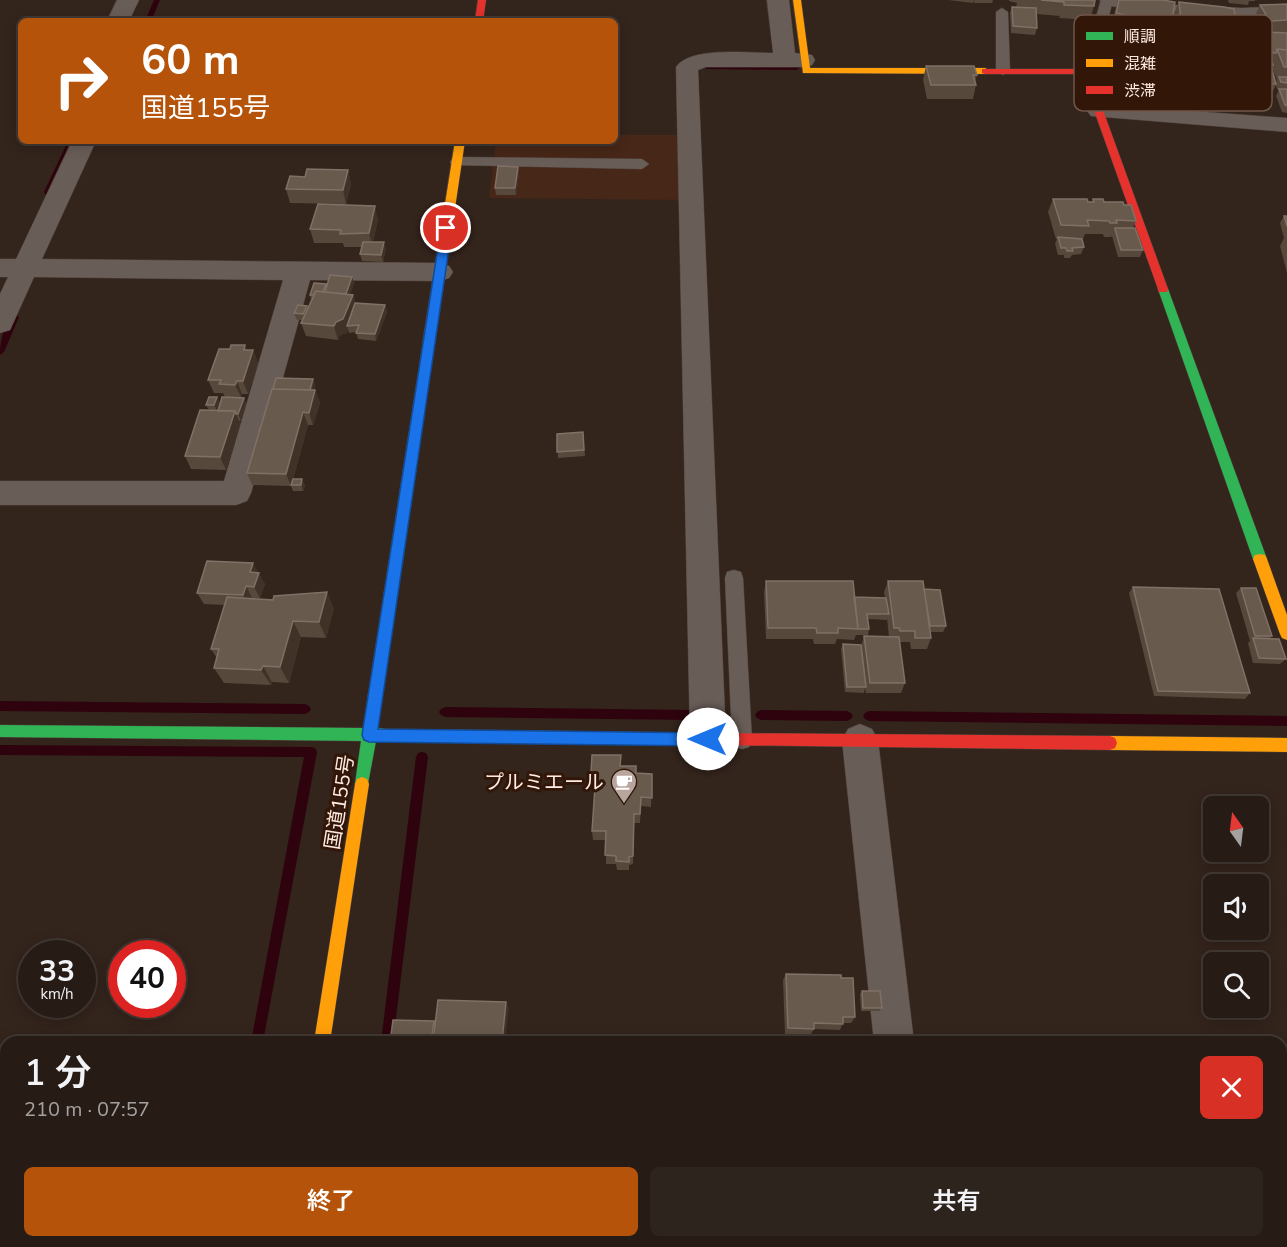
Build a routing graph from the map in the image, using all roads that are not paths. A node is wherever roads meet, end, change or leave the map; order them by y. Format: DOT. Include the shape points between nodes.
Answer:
graph roads {
  1 [pos="128,0"];
  2 [pos="149,0"];
  3 [pos="482,0"];
  4 [pos="778,0"];
  5 [pos="797,0"];
  6 [pos="1109,0"];
  7 [pos="1219,7"];
  8 [pos="1002,12"];
  9 [pos="1287,12"];
  10 [pos="1104,15"];
  11 [pos="119,18"];
  12 [pos="140,18"];
  13 [pos="479,18"];
  14 [pos="795,60"];
  15 [pos="1003,71"];
  16 [pos="1074,71"];
  17 [pos="1099,111"];
  18 [pos="1287,125"];
  19 [pos="61,144"];
  20 [pos="82,144"];
  21 [pos="460,144"];
  22 [pos="457,162"];
  23 [pos="642,164"];
  24 [pos="7,269"];
  25 [pos="299,271"];
  26 [pos="440,272"];
  27 [pos="0,323"];
  28 [pos="0,493"];
  29 [pos="734,578"];
  30 [pos="1287,634"];
  31 [pos="0,731"];
  32 [pos="369,735"];
  33 [pos="708,739"];
  34 [pos="742,740"];
  35 [pos="860,740"];
  36 [pos="1287,745"];
  37 [pos="323,1036"];
  38 [pos="893,1036"];
  1 -- 11 [label="street"];
  2 -- 12 [label="street"];
  3 -- 13 [label="main road"];
  4 -- 14 [label="street"];
  5 -- 14 [label="main road"];
  6 -- 7 [label="street" via="1174,11"];
  6 -- 10 [label="lane"];
  7 -- 9 [label="street"];
  8 -- 15 [label="lane"];
  14 -- 15 [label="main road" via="806,71"];
  14 -- 33 [label="street" via="703,60 687,67"];
  15 -- 16 [label="main road"];
  17 -- 18 [label="street"];
  17 -- 30 [label="main road"];
  19 -- 24 [label="street"];
  20 -- 24 [label="street"];
  21 -- 22 [label="main road, 国道155号"];
  22 -- 23 [label="lane"];
  22 -- 26 [label="main road, 国道155号"];
  24 -- 25 [label="street"];
  24 -- 27 [label="street"];
  25 -- 26 [label="street"];
  25 -- 28 [label="street" via="236,494"];
  26 -- 32 [label="main road, 国道155号"];
  29 -- 34 [label="lane"];
  31 -- 32 [label="main road"];
  32 -- 33 [label="main road"];
  32 -- 37 [label="main road, 国道155号"];
  33 -- 34 [label="main road"];
  34 -- 35 [label="main road"];
  35 -- 36 [label="main road"];
  35 -- 38 [label="street"];
}
